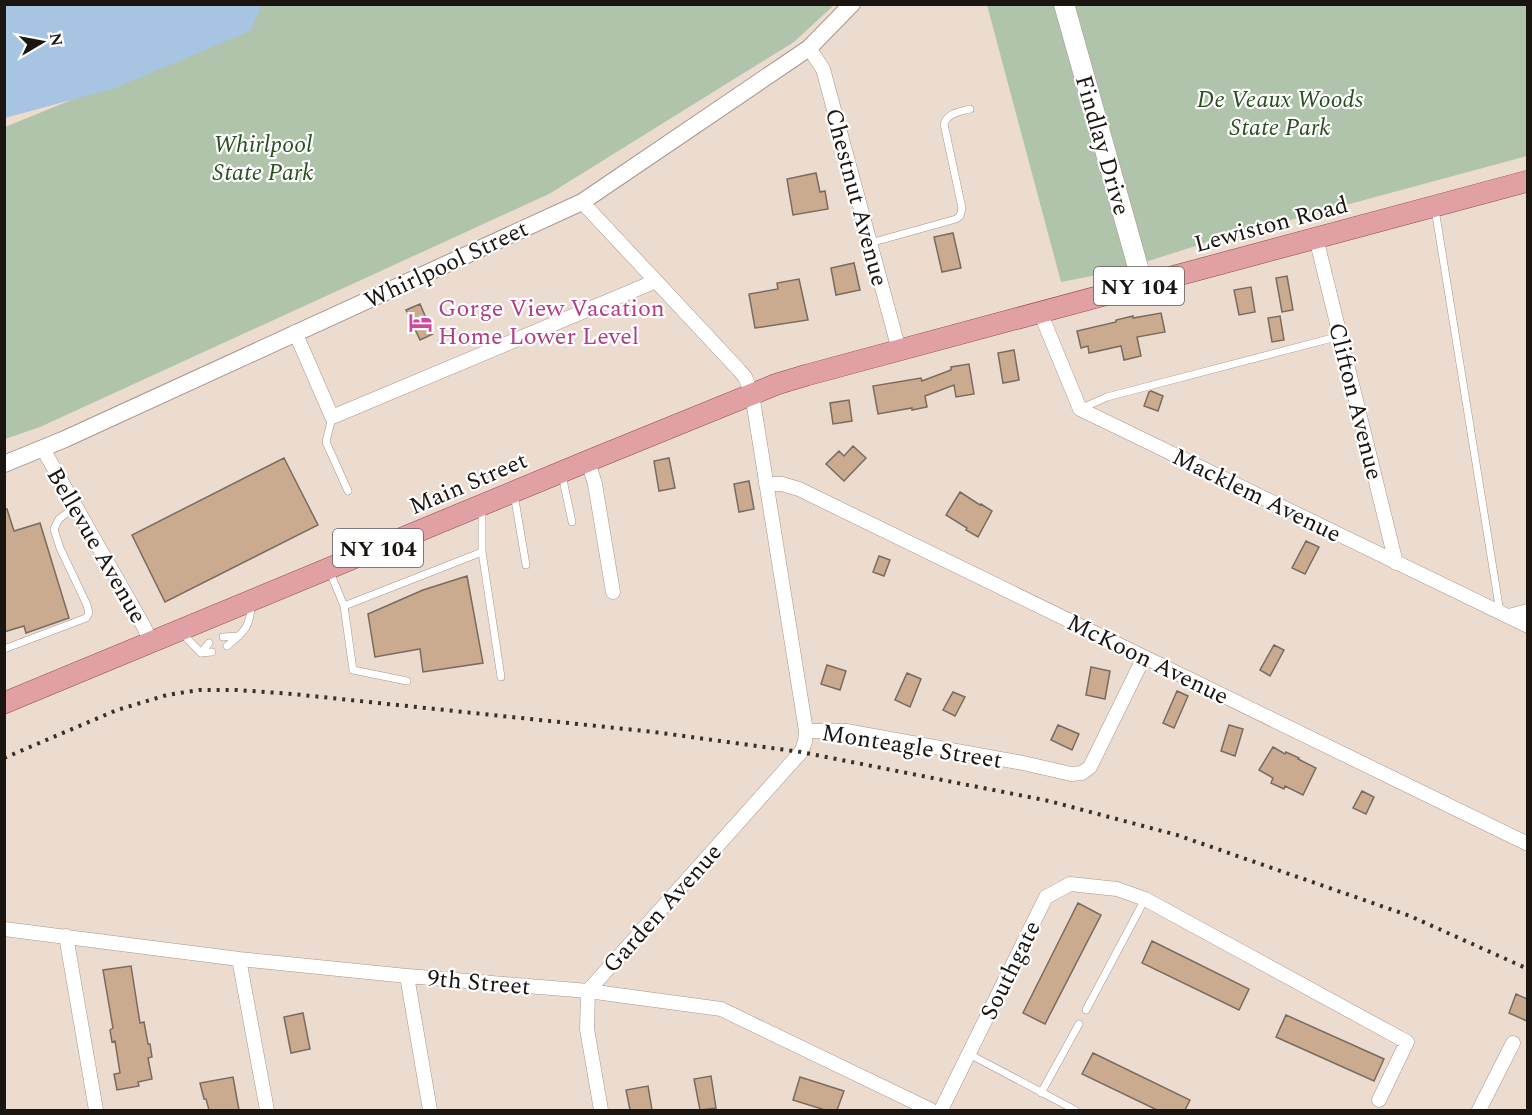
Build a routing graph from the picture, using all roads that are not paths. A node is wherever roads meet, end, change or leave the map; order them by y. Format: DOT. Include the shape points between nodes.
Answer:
graph roads {
  1 [pos="852,4"];
  2 [pos="1064,4"];
  3 [pos="809,48"];
  4 [pos="970,109"];
  5 [pos="1527,181"];
  6 [pos="582,202"];
  7 [pos="1434,206"];
  8 [pos="1316,238"];
  9 [pos="870,243"];
  10 [pos="656,281"];
  11 [pos="1143,285"];
  12 [pos="1040,312"];
  13 [pos="295,332"];
  14 [pos="1340,336"];
  15 [pos="899,350"];
  16 [pos="752,394"];
  17 [pos="1080,409"];
  18 [pos="332,417"];
  19 [pos="43,449"];
  20 [pos="588,461"];
  21 [pos="4,464"];
  22 [pos="561,472"];
  23 [pos="766,484"];
  24 [pos="348,490"];
  25 [pos="514,492"];
  26 [pos="482,505"];
  27 [pos="75,507"];
  28 [pos="572,522"];
  29 [pos="482,552"];
  30 [pos="1396,563"];
  31 [pos="526,564"];
  32 [pos="329,568"];
  33 [pos="613,592"];
  34 [pos="251,601"];
  35 [pos="344,606"];
  36 [pos="1527,610"];
  37 [pos="1504,614"];
  38 [pos="1527,626"];
  39 [pos="180,630"];
  40 [pos="239,636"];
  41 [pos="223,637"];
  42 [pos="151,642"];
  43 [pos="209,643"];
  44 [pos="227,646"];
  45 [pos="4,650"];
  46 [pos="212,652"];
  47 [pos="201,653"];
  48 [pos="1144,657"];
  49 [pos="501,677"];
  50 [pos="407,681"];
  51 [pos="4,703"];
  52 [pos="806,731"];
  53 [pos="1527,844"];
  54 [pos="1145,899"];
  55 [pos="4,929"];
  56 [pos="66,936"];
  57 [pos="239,959"];
  58 [pos="407,976"];
  59 [pos="588,991"];
  60 [pos="1086,1010"];
  61 [pos="1079,1024"];
  62 [pos="1513,1043"];
  63 [pos="969,1054"];
  64 [pos="1041,1093"];
  65 [pos="1379,1100"];
  66 [pos="96,1110"];
  67 [pos="267,1110"];
  68 [pos="430,1110"];
  69 [pos="601,1110"];
  70 [pos="931,1110"];
  71 [pos="941,1110"];
  72 [pos="1075,1110"];
  73 [pos="1479,1110"];
  1 -- 3 [label="street, Whirlpool Street"];
  2 -- 11 [label="main road, Findlay Drive"];
  3 -- 6 [label="street, Whirlpool Street"];
  3 -- 9 [label="street, Chestnut Avenue" via="823,69"];
  4 -- 9 [label="lane" via="951,114 944,124 962,208 960,216"];
  5 -- 7 [label="main road, Lewiston Road / NY 104"];
  6 -- 10 [label="street"];
  6 -- 13 [label="street, Whirlpool Street"];
  7 -- 8 [label="main road, Lewiston Road / NY 104"];
  7 -- 37 [label="lane"];
  8 -- 11 [label="main road, Lewiston Road / NY 104"];
  8 -- 14 [label="street, Clifton Avenue"];
  9 -- 15 [label="street, Chestnut Avenue"];
  10 -- 16 [label="street" via="745,377"];
  10 -- 18 [label="street"];
  11 -- 12 [label="main road, Lewiston Road / NY 104"];
  12 -- 15 [label="main road, Lewiston Road / NY 104"];
  12 -- 17 [label="street"];
  13 -- 18 [label="street"];
  13 -- 19 [label="street, Whirlpool Street"];
  14 -- 17 [label="lane" via="1107,397"];
  14 -- 30 [label="street, Clifton Avenue"];
  15 -- 16 [label="main road, Lewiston Road / NY 104"];
  16 -- 20 [label="main road, Main Street / NY 104"];
  16 -- 23 [label="street, Monteagle Street"];
  17 -- 30 [label="street, Macklem Avenue"];
  18 -- 24 [label="lane" via="326,442"];
  19 -- 21 [label="street, Whirlpool Street"];
  19 -- 27 [label="street, Bellevue Avenue"];
  20 -- 22 [label="main road, Main Street / NY 104"];
  20 -- 33 [label="street"];
  22 -- 25 [label="main road, Main Street / NY 104"];
  22 -- 28 [label="lane"];
  23 -- 48 [label="street, McKoon Avenue" via="799,489"];
  23 -- 52 [label="street, Monteagle Street"];
  25 -- 26 [label="main road, Main Street / NY 104"];
  25 -- 31 [label="lane"];
  26 -- 29 [label="lane"];
  26 -- 32 [label="main road, Main Street / NY 104"];
  27 -- 42 [label="street, Bellevue Avenue"];
  27 -- 45 [label="lane" via="59,519 54,529 89,613 86,618"];
  29 -- 35 [label="lane"];
  29 -- 49 [label="lane"];
  30 -- 37 [label="street, Macklem Avenue"];
  32 -- 34 [label="main road, Main Street / NY 104"];
  32 -- 35 [label="lane"];
  34 -- 39 [label="main road, Main Street / NY 104"];
  34 -- 40 [label="lane" via="249,624"];
  35 -- 50 [label="lane" via="353,670"];
  36 -- 37 [label="street"];
  37 -- 38 [label="street, Macklem Avenue"];
  39 -- 42 [label="main road, Main Street / NY 104"];
  39 -- 47 [label="lane"];
  40 -- 41 [label="lane"];
  40 -- 44 [label="lane"];
  42 -- 51 [label="main road, Main Street / NY 104"];
  43 -- 47 [label="lane"];
  46 -- 47 [label="lane"];
  48 -- 52 [label="street, Monteagle Street" via="1090,767 1082,773 846,731"];
  48 -- 53 [label="street, McKoon Avenue"];
  52 -- 59 [label="street, Garden Avenue" via="801,753"];
  54 -- 60 [label="lane"];
  54 -- 63 [label="street, Southgate" via="1118,889 1070,884 1046,897"];
  54 -- 65 [label="street, Southgate" via="1407,1042"];
  55 -- 56 [label="street, 9th Street"];
  56 -- 57 [label="street, 9th Street"];
  56 -- 66 [label="street"];
  57 -- 58 [label="street, 9th Street"];
  57 -- 67 [label="street"];
  58 -- 59 [label="street, 9th Street"];
  58 -- 68 [label="street"];
  59 -- 69 [label="street, Garden Avenue" via="587,1029"];
  59 -- 70 [label="street, 9th Street" via="721,1009"];
  61 -- 64 [label="lane"];
  62 -- 73 [label="street"];
  63 -- 64 [label="lane"];
  63 -- 71 [label="street, Southgate"];
  64 -- 72 [label="lane"];
}
